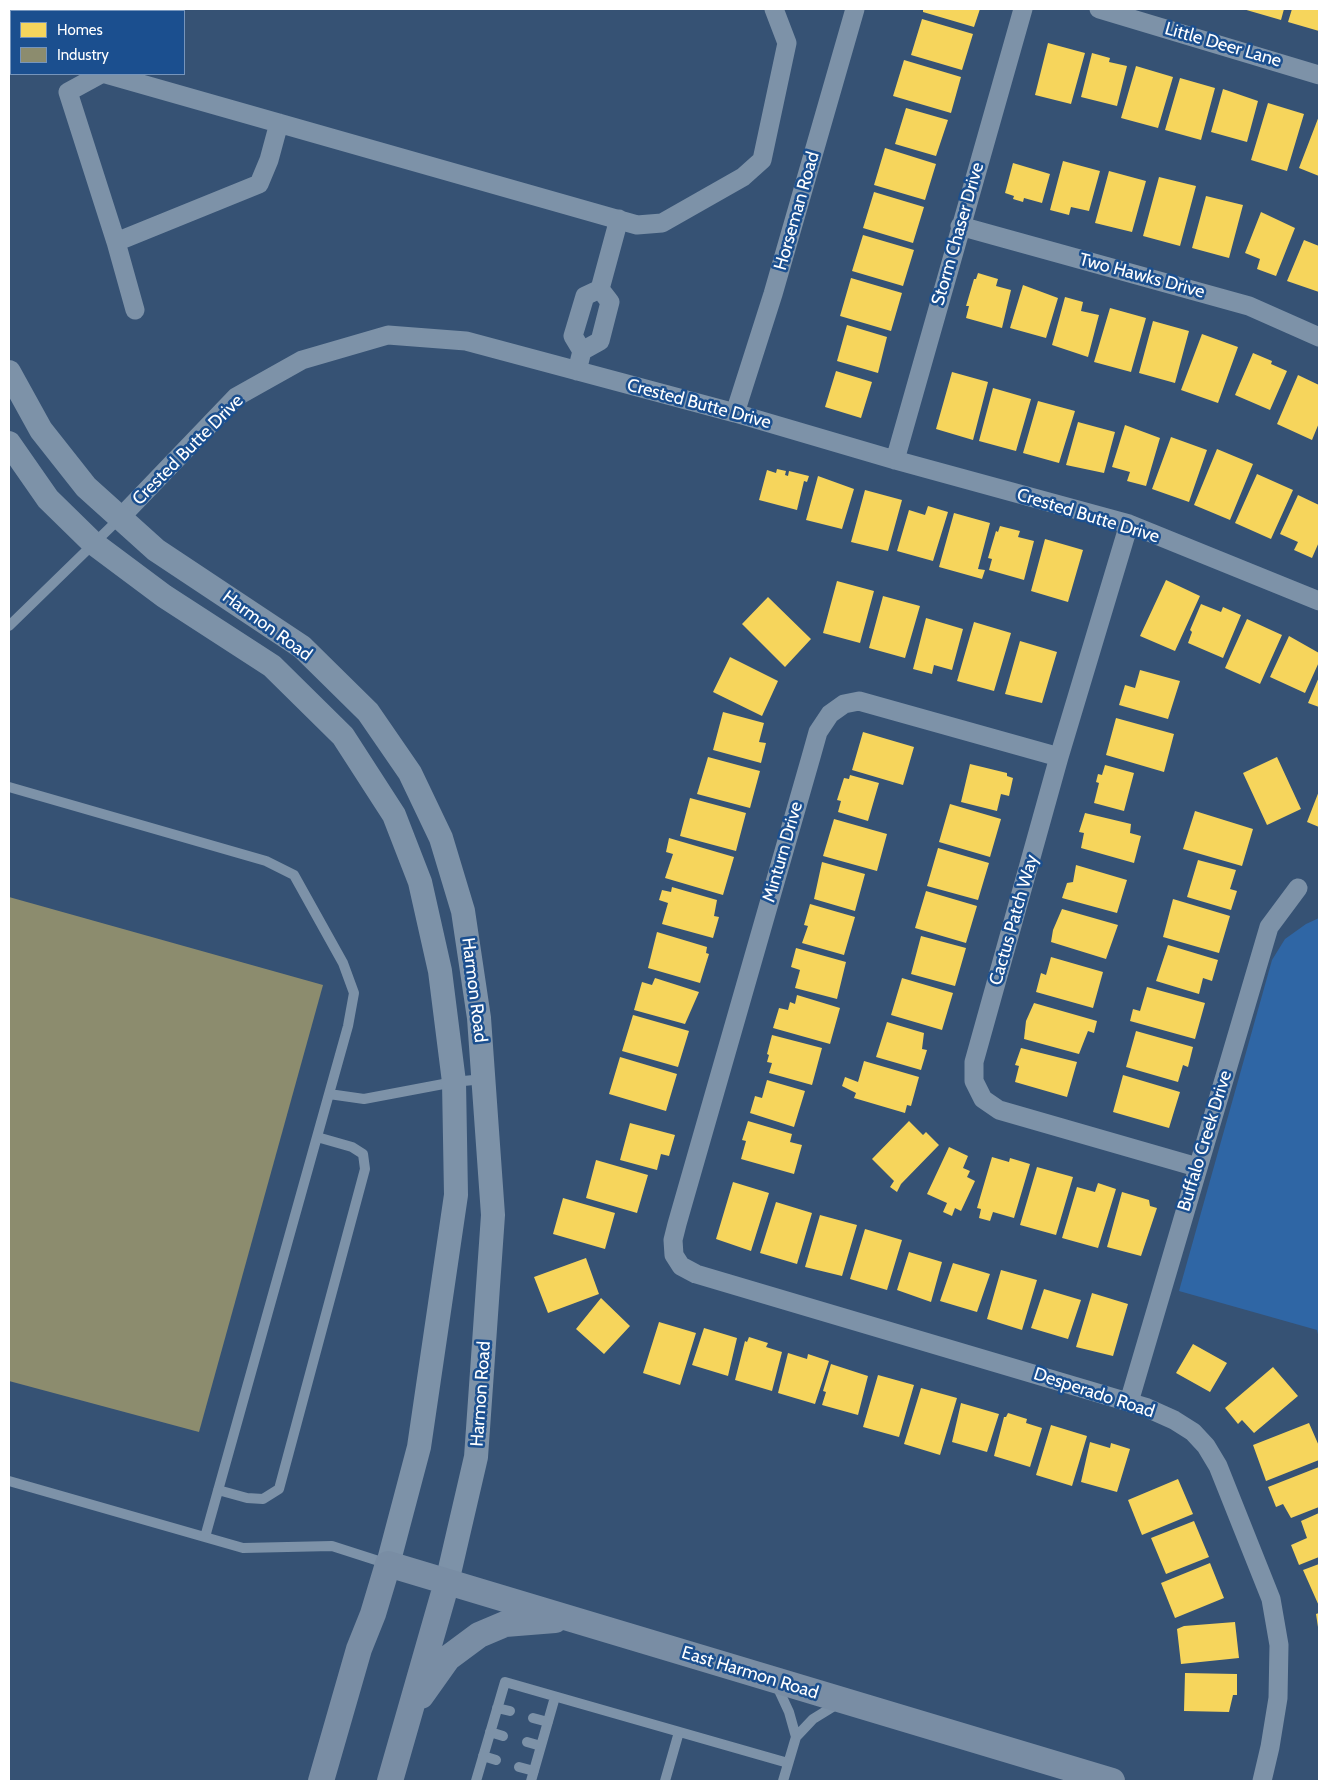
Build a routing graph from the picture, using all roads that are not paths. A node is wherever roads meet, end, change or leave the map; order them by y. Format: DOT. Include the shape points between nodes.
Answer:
graph roads {
  1 [pos="774,9"];
  2 [pos="855,9"];
  3 [pos="1023,9"];
  4 [pos="1098,9"];
  5 [pos="1319,74"];
  6 [pos="99,75"];
  7 [pos="110,75"];
  8 [pos="278,122"];
  9 [pos="619,219"];
  10 [pos="960,226"];
  11 [pos="116,242"];
  12 [pos="600,289"];
  13 [pos="135,310"];
  14 [pos="1319,337"];
  15 [pos="582,351"];
  16 [pos="577,371"];
  17 [pos="9,372"];
  18 [pos="735,413"];
  19 [pos="9,443"];
  20 [pos="895,460"];
  21 [pos="120,518"];
  22 [pos="1129,524"];
  23 [pos="93,543"];
  24 [pos="1319,601"];
  25 [pos="9,626"];
  26 [pos="1059,757"];
  27 [pos="9,787"];
  28 [pos="1298,888"];
  29 [pos="484,1079"];
  30 [pos="454,1082"];
  31 [pos="329,1094"];
  32 [pos="317,1137"];
  33 [pos="1197,1167"];
  34 [pos="677,1224"];
  35 [pos="1129,1402"];
  36 [pos="9,1481"];
  37 [pos="218,1490"];
  38 [pos="205,1537"];
  39 [pos="388,1564"];
  40 [pos="447,1582"];
  41 [pos="572,1618"];
  42 [pos="775,1681"];
  43 [pos="555,1697"];
  44 [pos="842,1701"];
  45 [pos="411,1708"];
  46 [pos="497,1708"];
  47 [pos="510,1711"];
  48 [pos="533,1718"];
  49 [pos="548,1722"];
  50 [pos="490,1732"];
  51 [pos="679,1732"];
  52 [pos="503,1736"];
  53 [pos="796,1737"];
  54 [pos="527,1742"];
  55 [pos="541,1746"];
  56 [pos="483,1756"];
  57 [pos="496,1760"];
  58 [pos="788,1763"];
  59 [pos="519,1767"];
  60 [pos="532,1776"];
  61 [pos="479,1780"];
  62 [pos="321,1781"];
  63 [pos="390,1781"];
  64 [pos="665,1781"];
  65 [pos="783,1781"];
  66 [pos="1112,1781"];
  67 [pos="1262,1781"];
  1 -- 9 [label="street" via="787,43 762,160 743,177 662,223 637,225"];
  2 -- 18 [label="street, Horseman Road" via="773,294"];
  3 -- 10 [label="street, Storm Chaser Drive"];
  4 -- 5 [label="street, Little Deer Lane"];
  6 -- 11 [label="street" via="68,92"];
  7 -- 8 [label="street"];
  8 -- 9 [label="street"];
  8 -- 11 [label="street" via="269,160 259,184"];
  9 -- 12 [label="street"];
  10 -- 14 [label="street, Two Hawks Drive" via="1249,306"];
  10 -- 20 [label="street, Storm Chaser Drive"];
  11 -- 13 [label="street"];
  12 -- 15 [label="street" via="585,296 573,336"];
  12 -- 15 [label="street" via="610,302 600,341"];
  15 -- 16 [label="street"];
  16 -- 18 [label="street, Crested Butte Drive"];
  16 -- 21 [label="street, Crested Butte Drive" via="466,341 388,335 302,360 236,397"];
  17 -- 21 [label="street, Harmon Road" via="41,430 86,487"];
  18 -- 20 [label="street, Crested Butte Drive"];
  19 -- 23 [label="street, Harmon Road" via="48,499"];
  20 -- 22 [label="street, Crested Butte Drive"];
  21 -- 23 [label="lane"];
  21 -- 29 [label="street, Harmon Road" via="156,550 302,647 368,712 410,773 441,838 463,911 479,1018"];
  22 -- 24 [label="street, Crested Butte Drive"];
  22 -- 26 [label="street, Cactus Patch Way"];
  23 -- 25 [label="lane"];
  23 -- 30 [label="street, Harmon Road" via="164,596 272,666 343,736 394,815 420,882 440,972"];
  26 -- 33 [label="street, Cactus Patch Way" via="974,1062 974,1081 983,1099 999,1110"];
  26 -- 34 [label="street, Minturn Drive" via="859,701 844,704 830,714 818,732 810,757"];
  27 -- 31 [label="lane" via="266,861 294,874 343,963 354,994"];
  28 -- 33 [label="street, Buffalo Creek Drive" via="1270,927"];
  29 -- 30 [label="lane"];
  29 -- 40 [label="street, Harmon Road" via="493,1215 476,1457"];
  30 -- 31 [label="lane" via="364,1099"];
  30 -- 39 [label="street, Harmon Road" via="456,1195 419,1447"];
  31 -- 32 [label="lane"];
  32 -- 37 [label="lane"];
  32 -- 37 [label="lane" via="352,1147 363,1154 365,1169 279,1489 263,1499"];
  33 -- 35 [label="street, Buffalo Creek Drive"];
  34 -- 35 [label="street, Desperado Road" via="674,1255 681,1266 696,1274"];
  35 -- 67 [label="street, Desperado Road" via="1174,1420 1193,1432 1206,1446 1218,1466 1271,1599 1279,1645 1278,1698"];
  36 -- 38 [label="lane"];
  37 -- 38 [label="lane"];
  38 -- 39 [label="lane" via="243,1548 332,1546"];
  39 -- 40 [label="main road, East Harmon Road"];
  39 -- 62 [label="main road, Harmon Road" via="359,1649"];
  40 -- 41 [label="main road, East Harmon Road"];
  40 -- 45 [label="main road, Harmon Road"];
  41 -- 42 [label="main road, East Harmon Road"];
  41 -- 45 [label="main road" via="505,1624 478,1635 448,1658"];
  42 -- 44 [label="main road, East Harmon Road"];
  42 -- 53 [label="lane"];
  43 -- 46 [label="lane" via="505,1682"];
  43 -- 49 [label="lane"];
  43 -- 51 [label="lane"];
  44 -- 53 [label="lane" via="813,1719"];
  44 -- 66 [label="main road, East Harmon Road"];
  45 -- 63 [label="main road, Harmon Road"];
  46 -- 47 [label="lane"];
  46 -- 50 [label="lane"];
  48 -- 49 [label="lane"];
  49 -- 55 [label="lane"];
  50 -- 52 [label="lane"];
  50 -- 56 [label="lane"];
  51 -- 58 [label="lane"];
  51 -- 64 [label="lane"];
  53 -- 58 [label="lane"];
  54 -- 55 [label="lane"];
  55 -- 60 [label="lane"];
  56 -- 57 [label="lane"];
  56 -- 61 [label="lane"];
  58 -- 65 [label="lane"];
  59 -- 60 [label="lane"];
}
